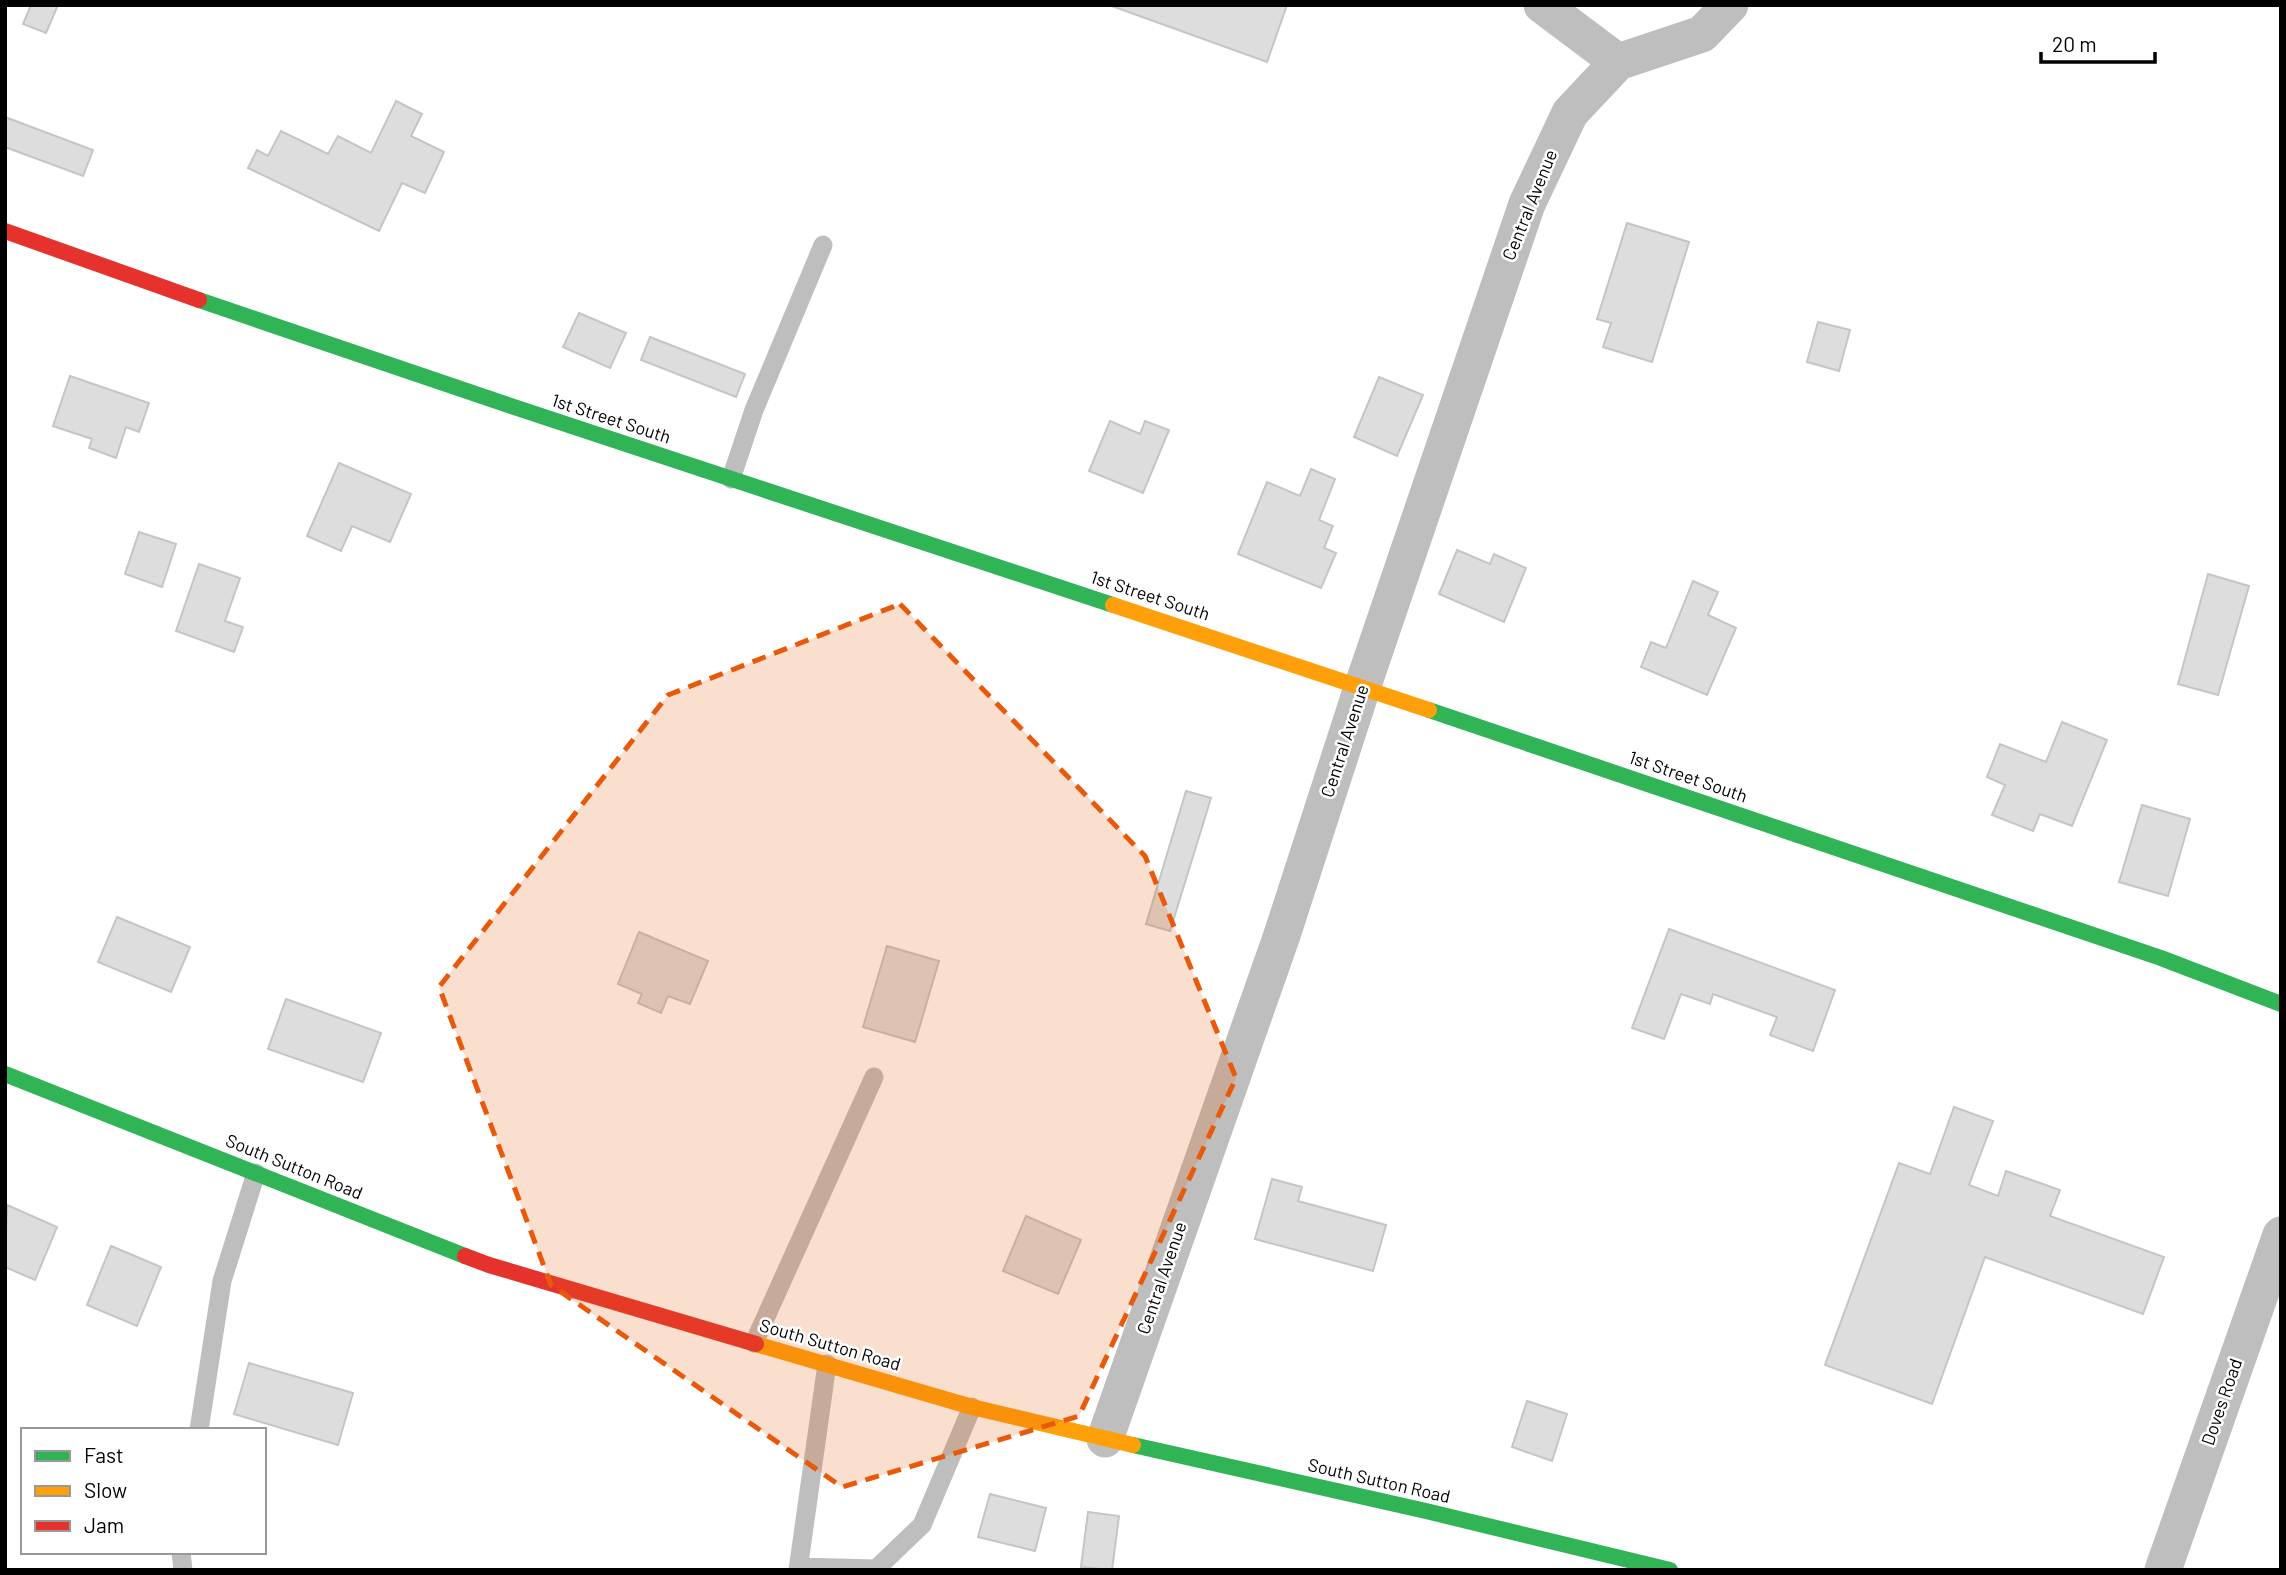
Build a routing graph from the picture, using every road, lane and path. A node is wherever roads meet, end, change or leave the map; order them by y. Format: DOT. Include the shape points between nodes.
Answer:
graph roads {
  1 [pos="1542,5"];
  2 [pos="1730,5"];
  3 [pos="1618,62"];
  4 [pos="5,231"];
  5 [pos="823,245"];
  6 [pos="731,480"];
  7 [pos="1362,688"];
  8 [pos="2281,1004"];
  9 [pos="5,1074"];
  10 [pos="874,1077"];
  11 [pos="256,1173"];
  12 [pos="2281,1235"];
  13 [pos="754,1343"];
  14 [pos="827,1364"];
  15 [pos="972,1407"];
  16 [pos="198,1428"];
  17 [pos="1105,1439"];
  18 [pos="1622,1564"];
  19 [pos="799,1569"];
  20 [pos="1670,1570"];
  21 [pos="2163,1570"];
  1 -- 3 [label="street"];
  2 -- 3 [label="street" via="1702,34"];
  3 -- 7 [label="street, Central Avenue" via="1570,113 1527,204"];
  4 -- 6 [label="street, 1st Street South"];
  5 -- 6 [label="lane" via="754,410"];
  6 -- 7 [label="street, 1st Street South"];
  7 -- 8 [label="street, 1st Street South" via="2161,958"];
  7 -- 17 [label="street, Central Avenue" via="1282,936"];
  9 -- 11 [label="street, South Sutton Road"];
  10 -- 13 [label="lane"];
  11 -- 13 [label="street, South Sutton Road" via="489,1265"];
  11 -- 16 [label="lane" via="222,1281"];
  12 -- 21 [label="street, Doves Road"];
  13 -- 14 [label="street, South Sutton Road"];
  14 -- 15 [label="street, South Sutton Road"];
  14 -- 19 [label="lane"];
  15 -- 17 [label="street, South Sutton Road"];
  15 -- 19 [label="lane" via="922,1525 876,1569"];
  17 -- 18 [label="street, South Sutton Road" via="1426,1511"];
  18 -- 20 [label="street, South Sutton Road"];
}
